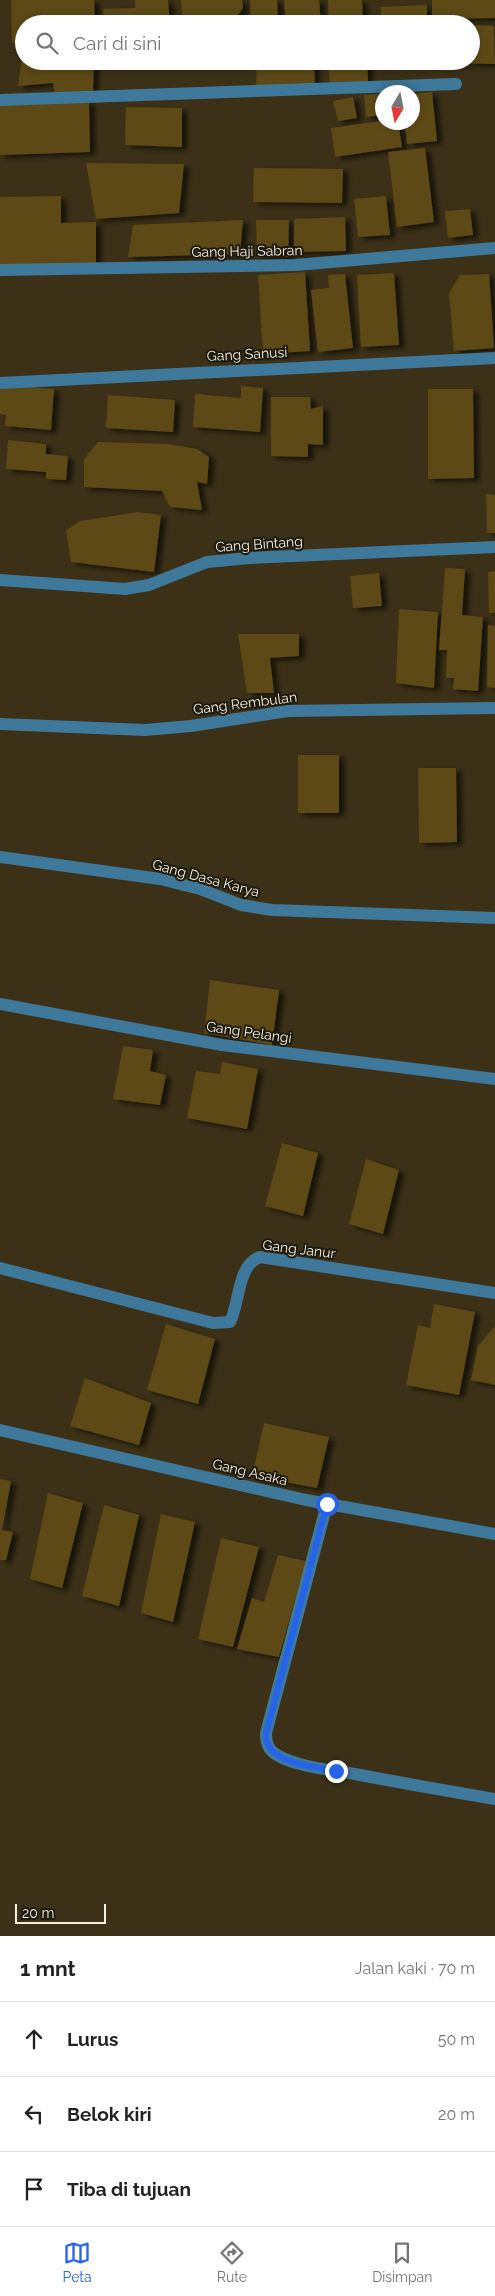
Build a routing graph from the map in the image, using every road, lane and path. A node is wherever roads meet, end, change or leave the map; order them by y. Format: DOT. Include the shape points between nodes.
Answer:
graph roads {
  1 [pos="456,84"];
  2 [pos="0,100"];
  3 [pos="495,248"];
  4 [pos="0,270"];
  5 [pos="495,358"];
  6 [pos="0,383"];
  7 [pos="495,547"];
  8 [pos="0,580"];
  9 [pos="495,708"];
  10 [pos="0,724"];
  11 [pos="0,856"];
  12 [pos="495,918"];
  13 [pos="0,1004"];
  14 [pos="495,1079"];
  15 [pos="0,1268"];
  16 [pos="495,1294"];
  17 [pos="0,1430"];
  18 [pos="327,1504"];
  19 [pos="495,1534"];
  20 [pos="495,1799"];
  1 -- 2 [label="street"];
  3 -- 4 [label="street, Gang Haji Sabran" via="296,266"];
  5 -- 6 [label="street, Gang Sanusi"];
  7 -- 8 [label="street, Gang Bintang" via="207,562 149,586 125,589"];
  9 -- 10 [label="street, Gang Rembulan" via="288,711 145,730"];
  11 -- 12 [label="street, Gang Dasa Karya" via="160,879 200,889 241,905 272,910"];
  13 -- 14 [label="street, Gang Pelangi" via="222,1045"];
  15 -- 16 [label="street, Gang Janur" via="213,1322 230,1322 246,1267 260,1257"];
  17 -- 18 [label="street, Gang Asaka"];
  18 -- 19 [label="street, Gang Asaka"];
  18 -- 20 [label="street" via="266,1733 269,1748 289,1760 336,1771"];
}
